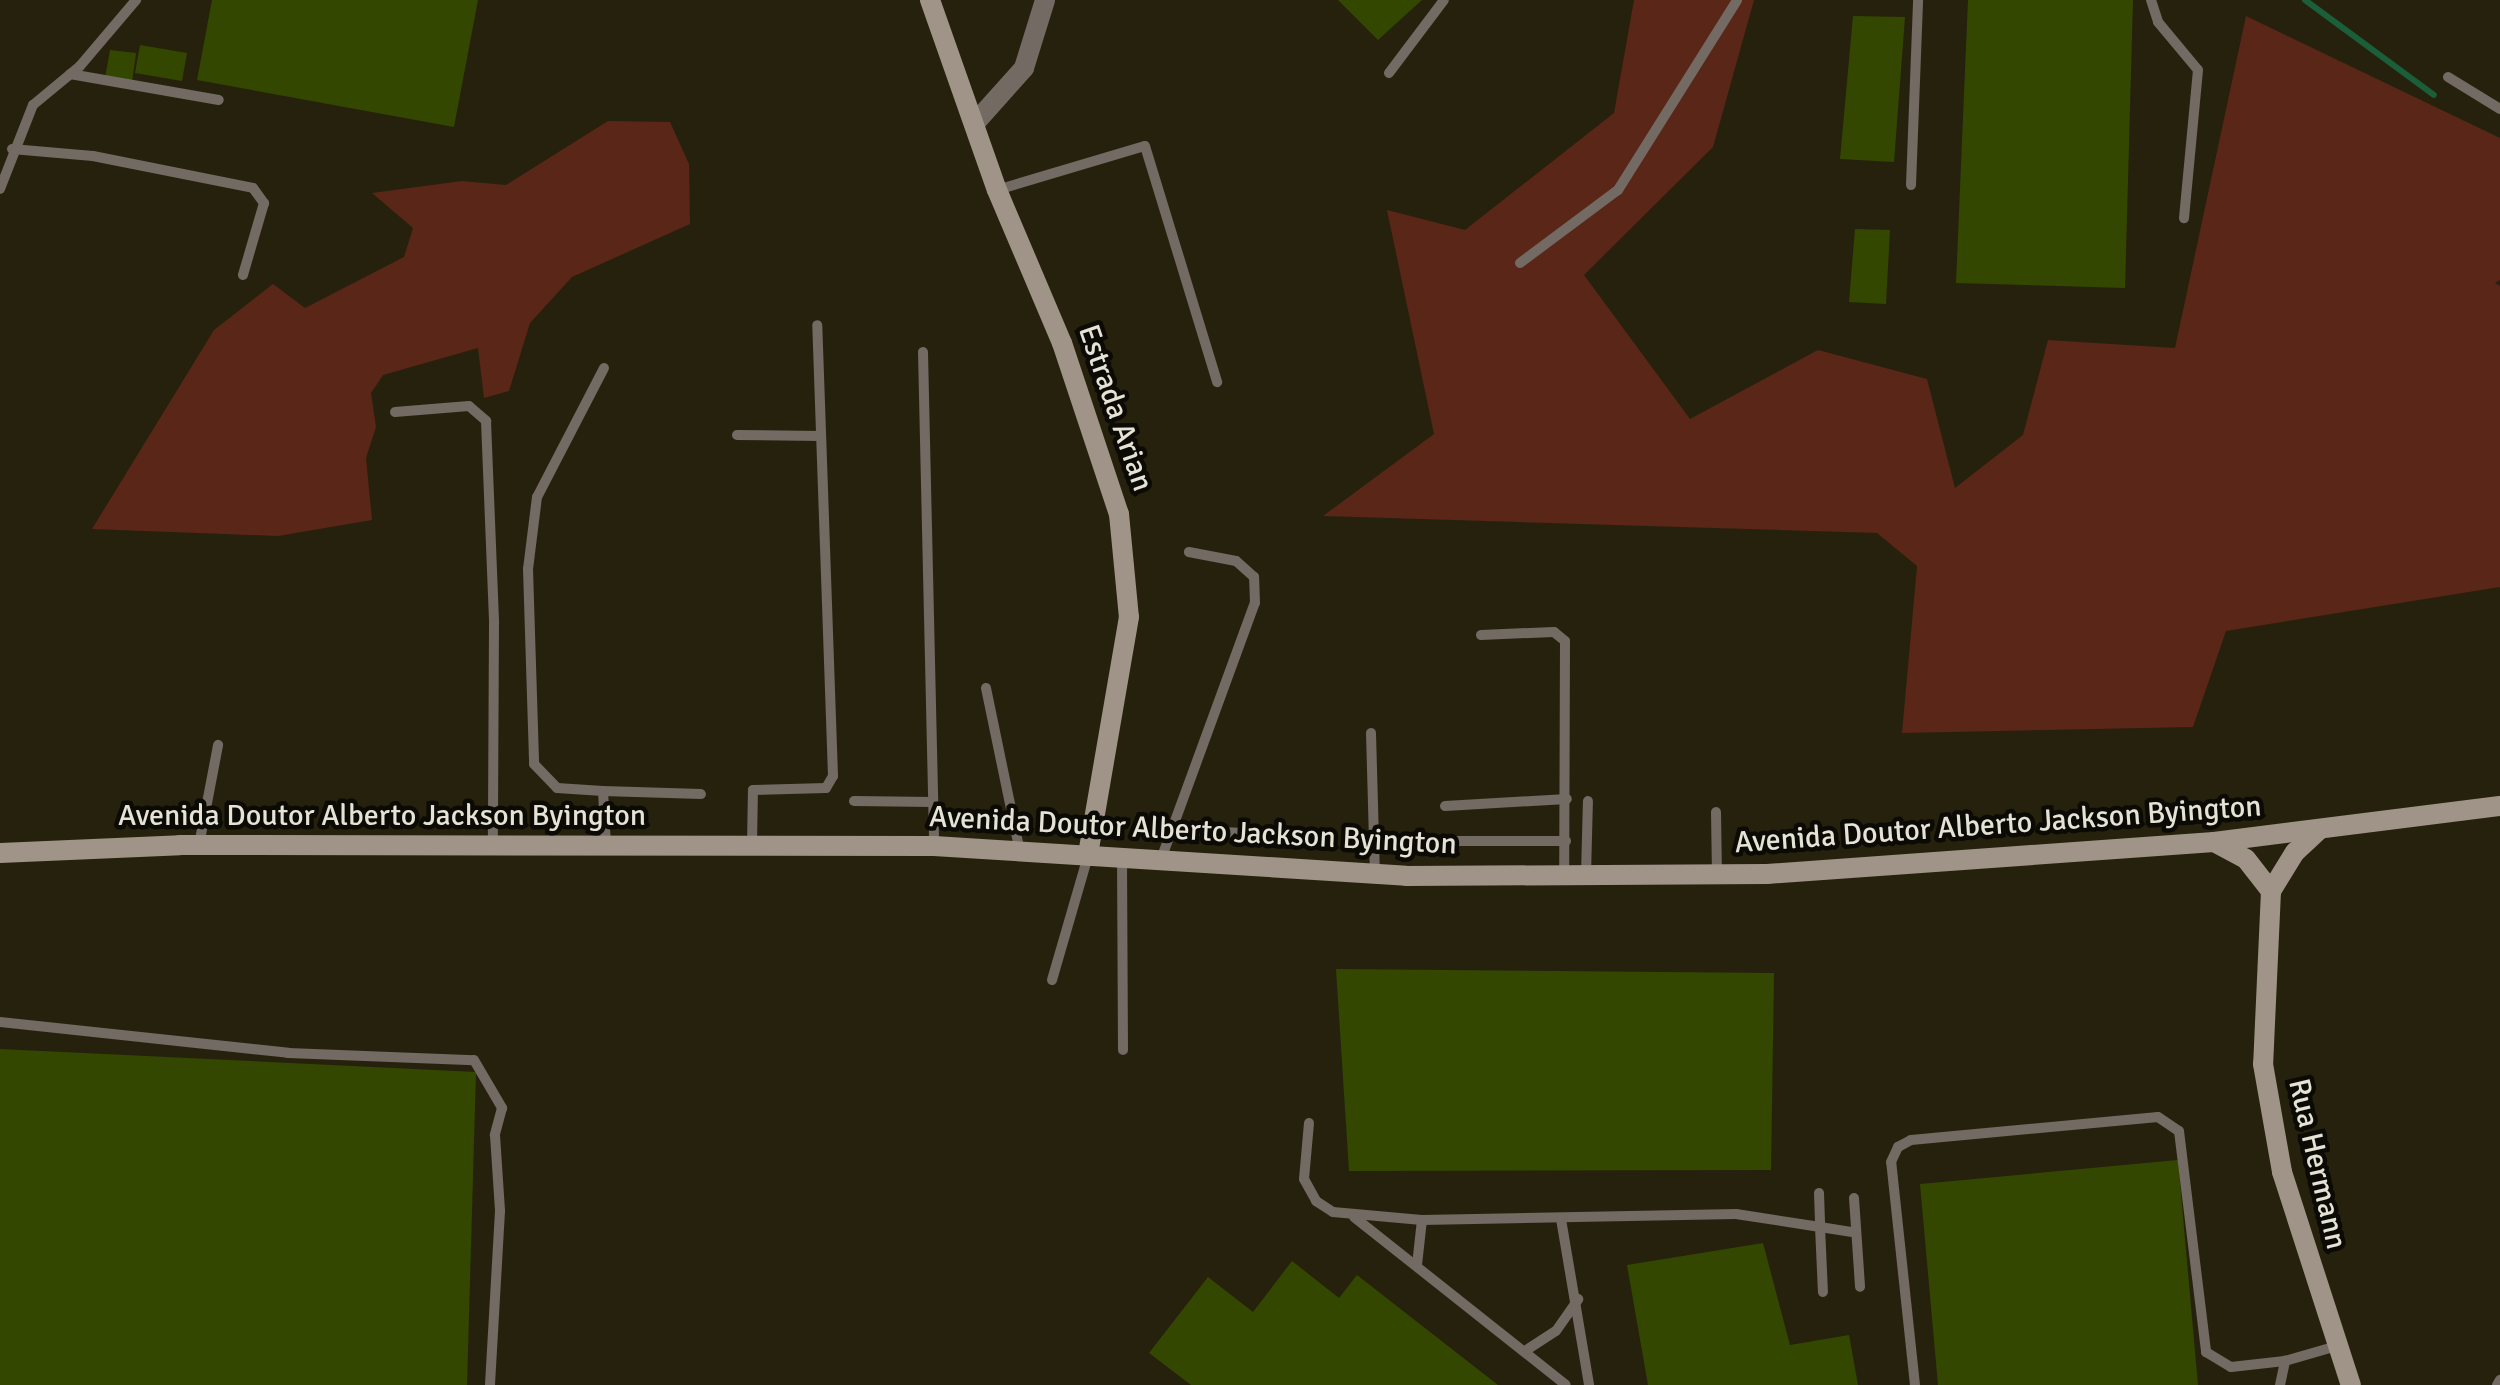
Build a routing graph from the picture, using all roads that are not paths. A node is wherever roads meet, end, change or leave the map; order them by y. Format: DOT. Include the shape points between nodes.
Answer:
graph roads {
  1 [pos="136,0"];
  2 [pos="930,0"];
  3 [pos="1045,0"];
  4 [pos="1444,0"];
  5 [pos="1737,0"];
  6 [pos="1918,0"];
  7 [pos="2151,0"];
  8 [pos="1389,72"];
  9 [pos="70,74"];
  10 [pos="2448,77"];
  11 [pos="220,100"];
  12 [pos="2500,109"];
  13 [pos="974,124"];
  14 [pos="12,150"];
  15 [pos="1911,185"];
  16 [pos="0,188"];
  17 [pos="998,190"];
  18 [pos="2184,218"];
  19 [pos="1520,262"];
  20 [pos="243,275"];
  21 [pos="817,325"];
  22 [pos="923,352"];
  23 [pos="604,368"];
  24 [pos="1216,382"];
  25 [pos="394,412"];
  26 [pos="737,435"];
  27 [pos="821,436"];
  28 [pos="1189,552"];
  29 [pos="1481,635"];
  30 [pos="986,688"];
  31 [pos="1371,733"];
  32 [pos="218,745"];
  33 [pos="603,791"];
  34 [pos="702,794"];
  35 [pos="1568,799"];
  36 [pos="854,801"];
  37 [pos="1588,801"];
  38 [pos="932,802"];
  39 [pos="1444,806"];
  40 [pos="2500,806"];
  41 [pos="1716,812"];
  42 [pos="1170,830"];
  43 [pos="2318,830"];
  44 [pos="1270,834"];
  45 [pos="1566,840"];
  46 [pos="1441,841"];
  47 [pos="2214,842"];
  48 [pos="493,844"];
  49 [pos="606,844"];
  50 [pos="200,845"];
  51 [pos="752,845"];
  52 [pos="934,846"];
  53 [pos="0,852"];
  54 [pos="1020,852"];
  55 [pos="1088,855"];
  56 [pos="1122,859"];
  57 [pos="1160,863"];
  58 [pos="1375,875"];
  59 [pos="1717,875"];
  60 [pos="1575,877"];
  61 [pos="2271,891"];
  62 [pos="1052,980"];
  63 [pos="0,1022"];
  64 [pos="1123,1050"];
  65 [pos="1308,1123"];
  66 [pos="1820,1192"];
  67 [pos="1854,1198"];
  68 [pos="1353,1216"];
  69 [pos="1561,1218"];
  70 [pos="1422,1220"];
  71 [pos="1820,1227"];
  72 [pos="1856,1234"];
  73 [pos="1416,1265"];
  74 [pos="1860,1287"];
  75 [pos="1823,1292"];
  76 [pos="1578,1299"];
  77 [pos="2338,1346"];
  78 [pos="1528,1350"];
  79 [pos="2286,1361"];
  80 [pos="490,1385"];
  81 [pos="1566,1385"];
  82 [pos="1588,1385"];
  83 [pos="1915,1385"];
  84 [pos="2280,1385"];
  85 [pos="2351,1385"];
  1 -- 9 [label="lane"];
  2 -- 13 [label="main road, Estrada Arian"];
  3 -- 13 [label="street" via="1024,68"];
  4 -- 8 [label="lane"];
  5 -- 19 [label="lane" via="1618,190"];
  6 -- 15 [label="lane"];
  7 -- 18 [label="lane" via="2158,22 2198,70"];
  9 -- 11 [label="lane"];
  9 -- 14 [label="lane" via="33,105"];
  10 -- 12 [label="lane"];
  13 -- 17 [label="main road, Estrada Arian"];
  14 -- 16 [label="lane"];
  14 -- 20 [label="lane" via="93,156 253,188 264,203"];
  17 -- 24 [label="lane" via="1145,146"];
  17 -- 55 [label="main road, Estrada Arian" via="1099,445 1128,564 1129,617"];
  21 -- 27 [label="lane"];
  22 -- 38 [label="lane"];
  23 -- 33 [label="lane" via="537,497 528,569 537,774 570,792"];
  25 -- 48 [label="lane" via="468,406 486,421"];
  26 -- 27 [label="lane"];
  27 -- 51 [label="lane" via="832,781 826,788 755,788"];
  28 -- 42 [label="lane" via="1236,560 1254,577 1255,603"];
  29 -- 35 [label="lane" via="1554,632 1564,638"];
  30 -- 54 [label="lane"];
  31 -- 58 [label="lane"];
  32 -- 50 [label="lane"];
  33 -- 34 [label="lane"];
  33 -- 49 [label="lane"];
  35 -- 39 [label="lane"];
  35 -- 45 [label="lane"];
  36 -- 38 [label="lane"];
  37 -- 60 [label="lane"];
  38 -- 52 [label="lane"];
  40 -- 43 [label="main road, Avenida Doutor Alberto Jackson Byington"];
  41 -- 59 [label="lane"];
  42 -- 44 [label="lane"];
  42 -- 57 [label="lane"];
  43 -- 47 [label="main road, Avenida Doutor Alberto Jackson Byington"];
  43 -- 61 [label="main road, Rua Hermann"];
  45 -- 46 [label="lane"];
  45 -- 60 [label="lane"];
  47 -- 59 [label="main road, Avenida Doutor Alberto Jackson Byington"];
  47 -- 61 [label="main road" via="2246,859"];
  48 -- 49 [label="main road, Avenida Doutor Alberto Jackson Byington"];
  48 -- 50 [label="main road, Avenida Doutor Alberto Jackson Byington"];
  49 -- 51 [label="main road, Avenida Doutor Alberto Jackson Byington"];
  50 -- 53 [label="main road, Avenida Doutor Alberto Jackson Byington"];
  51 -- 52 [label="main road, Avenida Doutor Alberto Jackson Byington"];
  52 -- 54 [label="main road, Avenida Doutor Alberto Jackson Byington"];
  54 -- 55 [label="main road, Avenida Doutor Alberto Jackson Byington"];
  55 -- 56 [label="main road, Avenida Doutor Alberto Jackson Byington"];
  55 -- 62 [label="lane"];
  56 -- 57 [label="main road, Avenida Doutor Alberto Jackson Byington"];
  56 -- 64 [label="lane"];
  57 -- 58 [label="main road, Avenida Doutor Alberto Jackson Byington"];
  58 -- 60 [label="main road, Avenida Doutor Alberto Jackson Byington"];
  59 -- 60 [label="main road, Avenida Doutor Alberto Jackson Byington"];
  61 -- 77 [label="main road, Rua Hermann" via="2263,1064 2282,1172"];
  63 -- 80 [label="lane" via="288,1053 474,1060 502,1108 495,1135 500,1211"];
  65 -- 68 [label="lane" via="1308,1191 1333,1212"];
  66 -- 71 [label="lane"];
  67 -- 72 [label="lane"];
  68 -- 70 [label="lane"];
  68 -- 73 [label="lane"];
  69 -- 70 [label="lane"];
  69 -- 71 [label="lane" via="1736,1214"];
  69 -- 76 [label="lane"];
  70 -- 73 [label="lane"];
  71 -- 72 [label="lane"];
  71 -- 75 [label="lane"];
  72 -- 74 [label="lane"];
  73 -- 78 [label="lane"];
  76 -- 78 [label="lane" via="1556,1331"];
  76 -- 82 [label="lane"];
  77 -- 79 [label="lane"];
  77 -- 85 [label="main road, Rua Hermann"];
  78 -- 81 [label="lane"];
  79 -- 83 [label="lane" via="2230,1367 2206,1352 2179,1131 2158,1116 1911,1140 1898,1148 1891,1162"];
  79 -- 84 [label="lane"];
}
